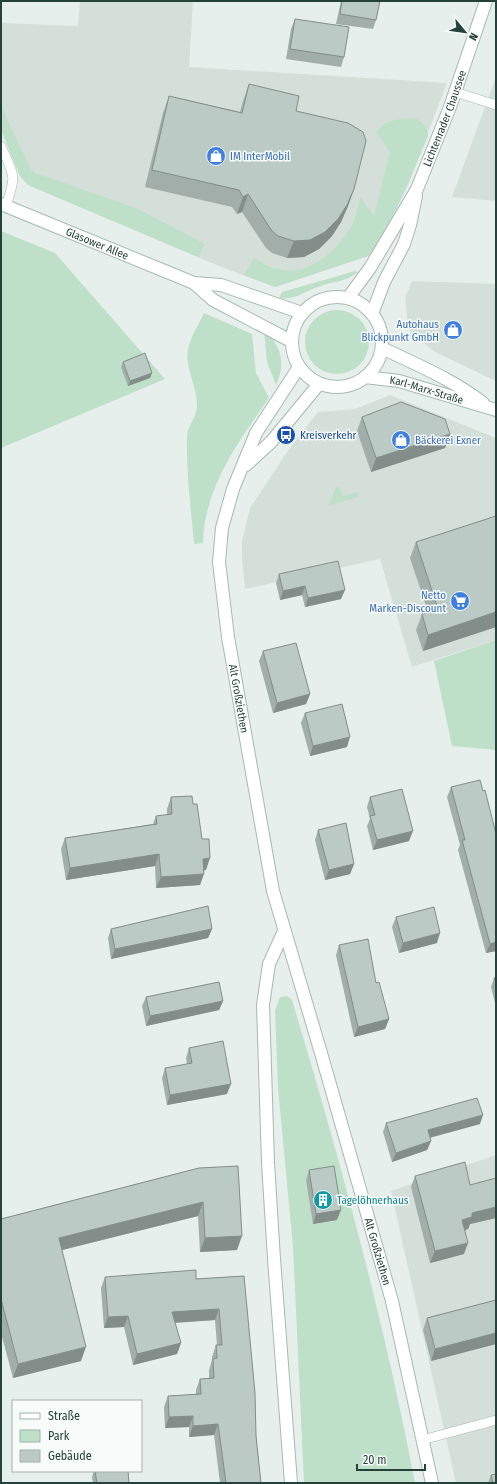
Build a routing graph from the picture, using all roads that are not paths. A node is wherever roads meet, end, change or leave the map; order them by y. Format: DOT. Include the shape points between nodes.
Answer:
graph roads {
  1 [pos="486,1"];
  2 [pos="455,92"];
  3 [pos="496,105"];
  4 [pos="1,146"];
  5 [pos="417,189"];
  6 [pos="3,205"];
  7 [pos="194,283"];
  8 [pos="348,298"];
  9 [pos="302,313"];
  10 [pos="372,314"];
  11 [pos="291,341"];
  12 [pos="382,348"];
  13 [pos="298,367"];
  14 [pos="365,377"];
  15 [pos="319,384"];
  16 [pos="492,408"];
  17 [pos="244,467"];
  18 [pos="284,931"];
  19 [pos="496,1420"];
  20 [pos="422,1440"];
  21 [pos="291,1483"];
  22 [pos="432,1483"];
  1 -- 2 [label="street, Lichtenrader Chaussee"];
  2 -- 3 [label="lane"];
  2 -- 5 [label="street, Lichtenrader Chaussee"];
  4 -- 6 [label="lane" via="14,176 14,184"];
  5 -- 8 [label="street, Lichtenrader Chaussee" via="370,268"];
  5 -- 10 [label="street, Lichtenrader Chaussee" via="404,244 384,282"];
  6 -- 7 [label="street, Glasower Allee"];
  7 -- 9 [label="street, Glasower Allee" via="221,285"];
  7 -- 11 [label="street, Glasower Allee" via="213,300"];
  8 -- 9 [label="street" via="323,299 311,304"];
  8 -- 10 [label="street" via="366,307"];
  9 -- 11 [label="street" via="294,326"];
  10 -- 12 [label="street" via="382,336"];
  11 -- 13 [label="street"];
  12 -- 14 [label="street" via="376,364"];
  12 -- 16 [label="street, Karl-Marx-Straße" via="443,377"];
  13 -- 15 [label="street"];
  13 -- 17 [label="street, Alt Großziethen" via="256,433"];
  14 -- 15 [label="street" via="355,384 343,387"];
  14 -- 16 [label="street, Karl-Marx-Straße" via="399,381"];
  15 -- 17 [label="street, Alt Großziethen" via="271,442"];
  17 -- 18 [label="street, Alt Großziethen" via="226,509 219,562 228,637 272,891"];
  18 -- 20 [label="street, Alt Großziethen" via="392,1301"];
  18 -- 21 [label="street" via="269,964 263,1005 273,1244"];
  19 -- 20 [label="lane"];
  20 -- 22 [label="street, Alt Großziethen"];
}
